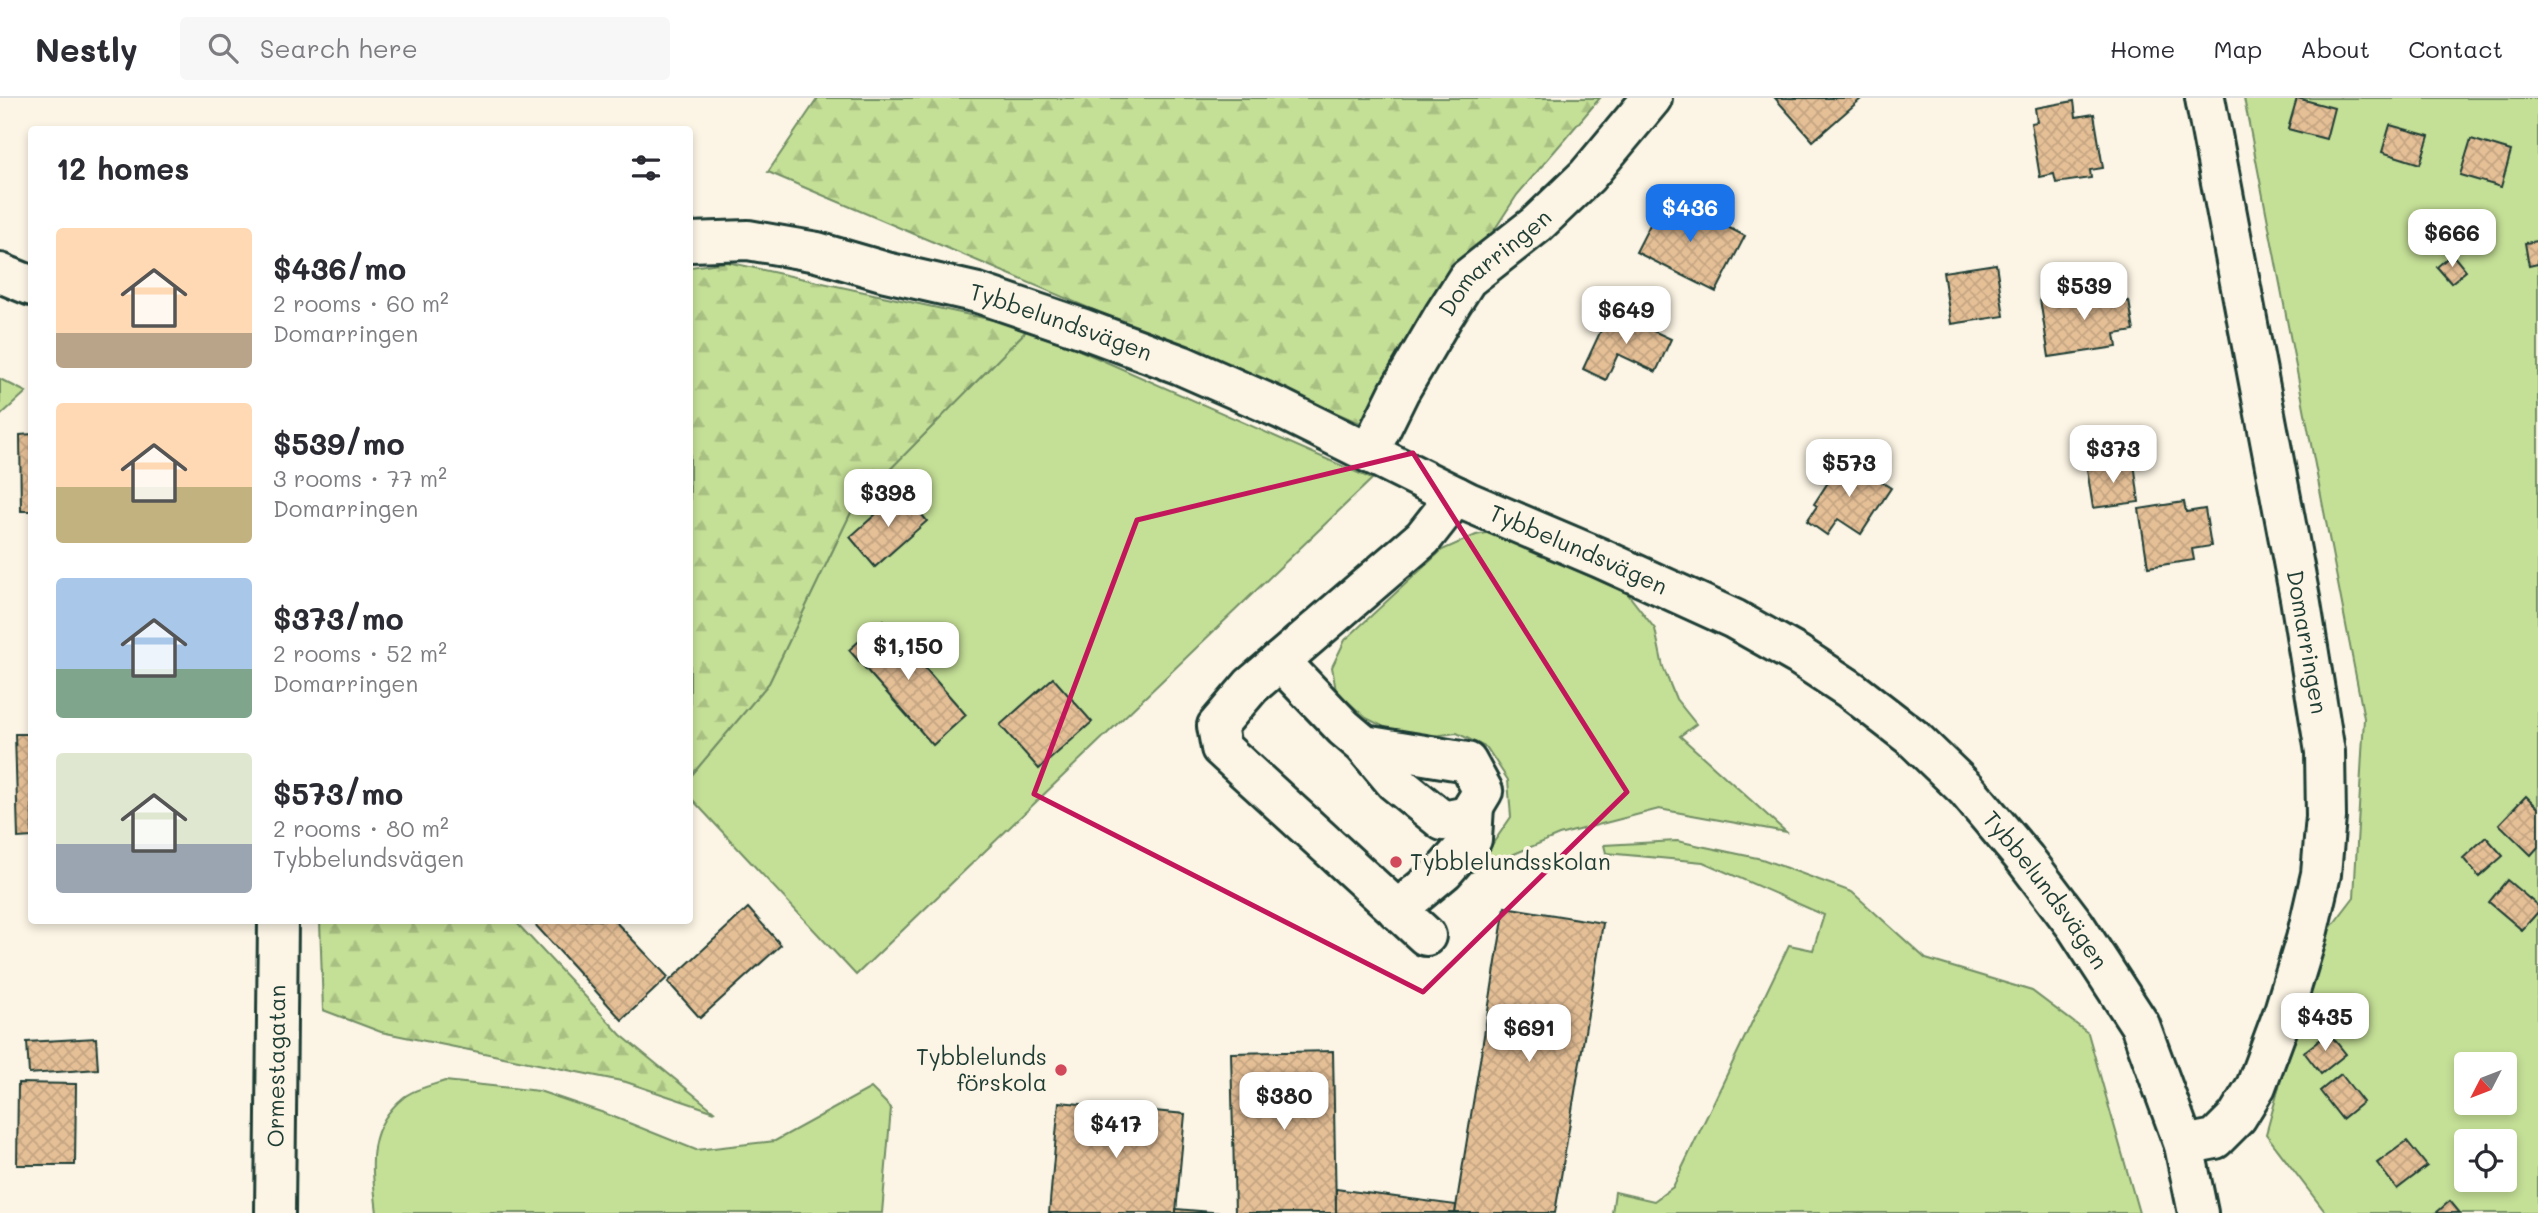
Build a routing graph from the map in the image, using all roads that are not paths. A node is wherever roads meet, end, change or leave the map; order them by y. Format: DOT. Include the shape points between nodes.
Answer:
graph roads {
  1 [pos="1652,98"];
  2 [pos="2205,98"];
  3 [pos="693,242"];
  4 [pos="0,273"];
  5 [pos="28,284"];
  6 [pos="1369,453"];
  7 [pos="1456,496"];
  8 [pos="1280,661"];
  9 [pos="1364,745"];
  10 [pos="1474,806"];
  11 [pos="1397,910"];
  12 [pos="278,924"];
  13 [pos="1426,936"];
  14 [pos="2185,1145"];
  15 [pos="275,1213"];
  16 [pos="2198,1213"];
  1 -- 6 [label="street, Domarringen" via="1587,176 1537,224 1467,279 1399,391"];
  2 -- 14 [label="street, Domarringen" via="2300,598 2325,752 2326,817 2321,874 2306,939 2256,1086 2216,1139"];
  3 -- 6 [label="street, Tybbelundsvägen" via="748,240 817,252 978,293 1181,365"];
  4 -- 5 [label="street"];
  6 -- 7 [label="street, Tybbelundsvägen"];
  7 -- 8 [label="street" via="1423,538"];
  7 -- 14 [label="street, Tybbelundsvägen" via="1734,620 1798,654 1913,738 1966,789 2025,859 2113,979 2140,1025"];
  8 -- 9 [label="street"];
  8 -- 11 [label="street" via="1217,726 1221,748"];
  9 -- 10 [label="street" via="1395,782 1443,821 1468,816"];
  9 -- 10 [label="street" via="1467,762 1483,791"];
  10 -- 11 [label="street" via="1472,839 1444,871"];
  11 -- 13 [label="street"];
  12 -- 15 [label="street, Ormestagatan"];
  14 -- 16 [label="street, Tybbelundsvägen"];
}
